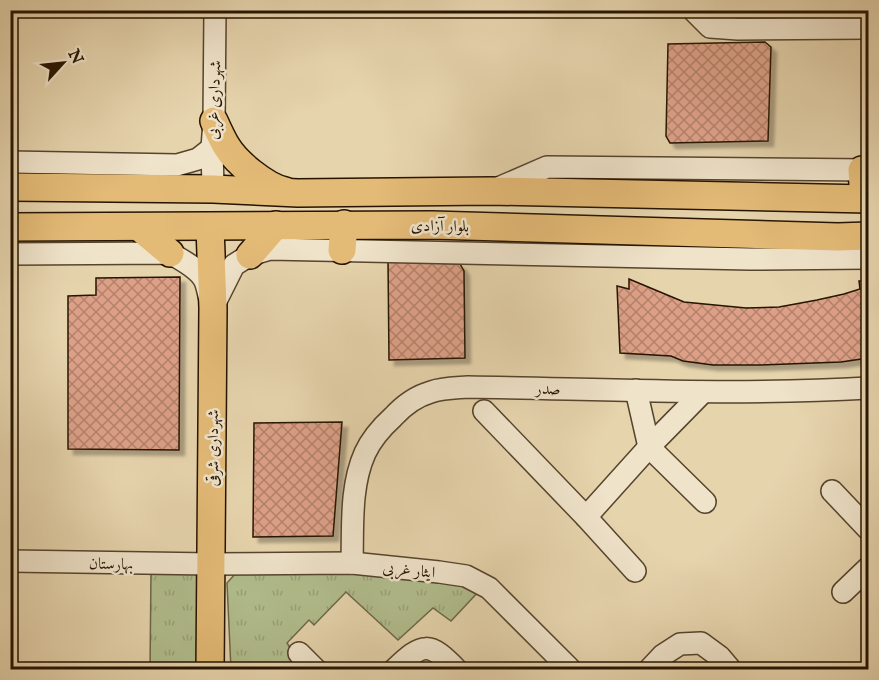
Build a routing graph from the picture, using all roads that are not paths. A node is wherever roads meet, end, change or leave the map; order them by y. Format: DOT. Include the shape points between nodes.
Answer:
graph roads {
  1 [pos="215,10"];
  2 [pos="693,10"];
  3 [pos="868,28"];
  4 [pos="214,121"];
  5 [pos="212,148"];
  6 [pos="10,162"];
  7 [pos="865,170"];
  8 [pos="10,187"];
  9 [pos="213,189"];
  10 [pos="491,191"];
  11 [pos="298,194"];
  12 [pos="866,199"];
  13 [pos="276,225"];
  14 [pos="10,226"];
  15 [pos="139,227"];
  16 [pos="210,227"];
  17 [pos="868,236"];
  18 [pos="343,237"];
  19 [pos="170,253"];
  20 [pos="10,254"];
  21 [pos="250,255"];
  22 [pos="868,258"];
  23 [pos="213,308"];
  24 [pos="868,388"];
  25 [pos="636,390"];
  26 [pos="703,392"];
  27 [pos="484,411"];
  28 [pos="649,447"];
  29 [pos="832,491"];
  30 [pos="705,502"];
  31 [pos="586,517"];
  32 [pos="868,530"];
  33 [pos="10,561"];
  34 [pos="352,563"];
  35 [pos="211,564"];
  36 [pos="868,568"];
  37 [pos="635,571"];
  38 [pos="843,592"];
  39 [pos="299,653"];
  40 [pos="210,669"];
  41 [pos="316,669"];
  42 [pos="394,669"];
  43 [pos="457,669"];
  44 [pos="571,669"];
  45 [pos="649,669"];
  46 [pos="731,669"];
  1 -- 4 [label="street, شهرداری غربی"];
  2 -- 3 [label="street" via="710,27"];
  4 -- 5 [label="street, شهرداری غربی"];
  4 -- 11 [label="main road" via="235,158 279,189"];
  5 -- 6 [label="street" via="198,159 177,165"];
  5 -- 9 [label="street, شهرداری غربی"];
  7 -- 10 [label="street" via="547,167"];
  7 -- 12 [label="main road"];
  8 -- 9 [label="main road, بلوار آزادی"];
  9 -- 11 [label="main road, بلوار آزادی"];
  10 -- 11 [label="main road, بلوار آزادی"];
  10 -- 12 [label="main road, بلوار آزادی"];
  13 -- 16 [label="main road, بلوار آزادی"];
  13 -- 18 [label="main road, بلوار آزادی"];
  13 -- 21 [label="main road"];
  14 -- 15 [label="main road, بلوار آزادی"];
  15 -- 16 [label="main road, بلوار آزادی"];
  15 -- 19 [label="main road"];
  16 -- 23 [label="main road, شهرداری شرقی"];
  17 -- 18 [label="main road, بلوار آزادی" via="444,225"];
  18 -- 21 [label="street"];
  18 -- 22 [label="street" via="750,259"];
  19 -- 20 [label="street"];
  19 -- 23 [label="street" via="201,274"];
  21 -- 23 [label="street" via="234,265"];
  23 -- 35 [label="main road, شهرداری شرقی"];
  24 -- 26 [label="street, صدر"];
  25 -- 26 [label="street, صدر"];
  25 -- 28 [label="street"];
  25 -- 34 [label="street, صدر" via="468,387 432,392 408,403 388,421 365,452 355,493"];
  26 -- 28 [label="street"];
  27 -- 31 [label="street"];
  28 -- 30 [label="street"];
  28 -- 31 [label="street"];
  29 -- 32 [label="street"];
  31 -- 37 [label="street"];
  33 -- 35 [label="street, بهارستان"];
  34 -- 35 [label="street, ایثار غربی"];
  34 -- 44 [label="street, ایثار غربی" via="466,576 489,588"];
  35 -- 40 [label="main road, شهرداری شرقی"];
  36 -- 38 [label="street"];
  39 -- 41 [label="street"];
  42 -- 43 [label="street" via="408,655 431,648"];
  45 -- 46 [label="street" via="680,644 701,643"];
}
